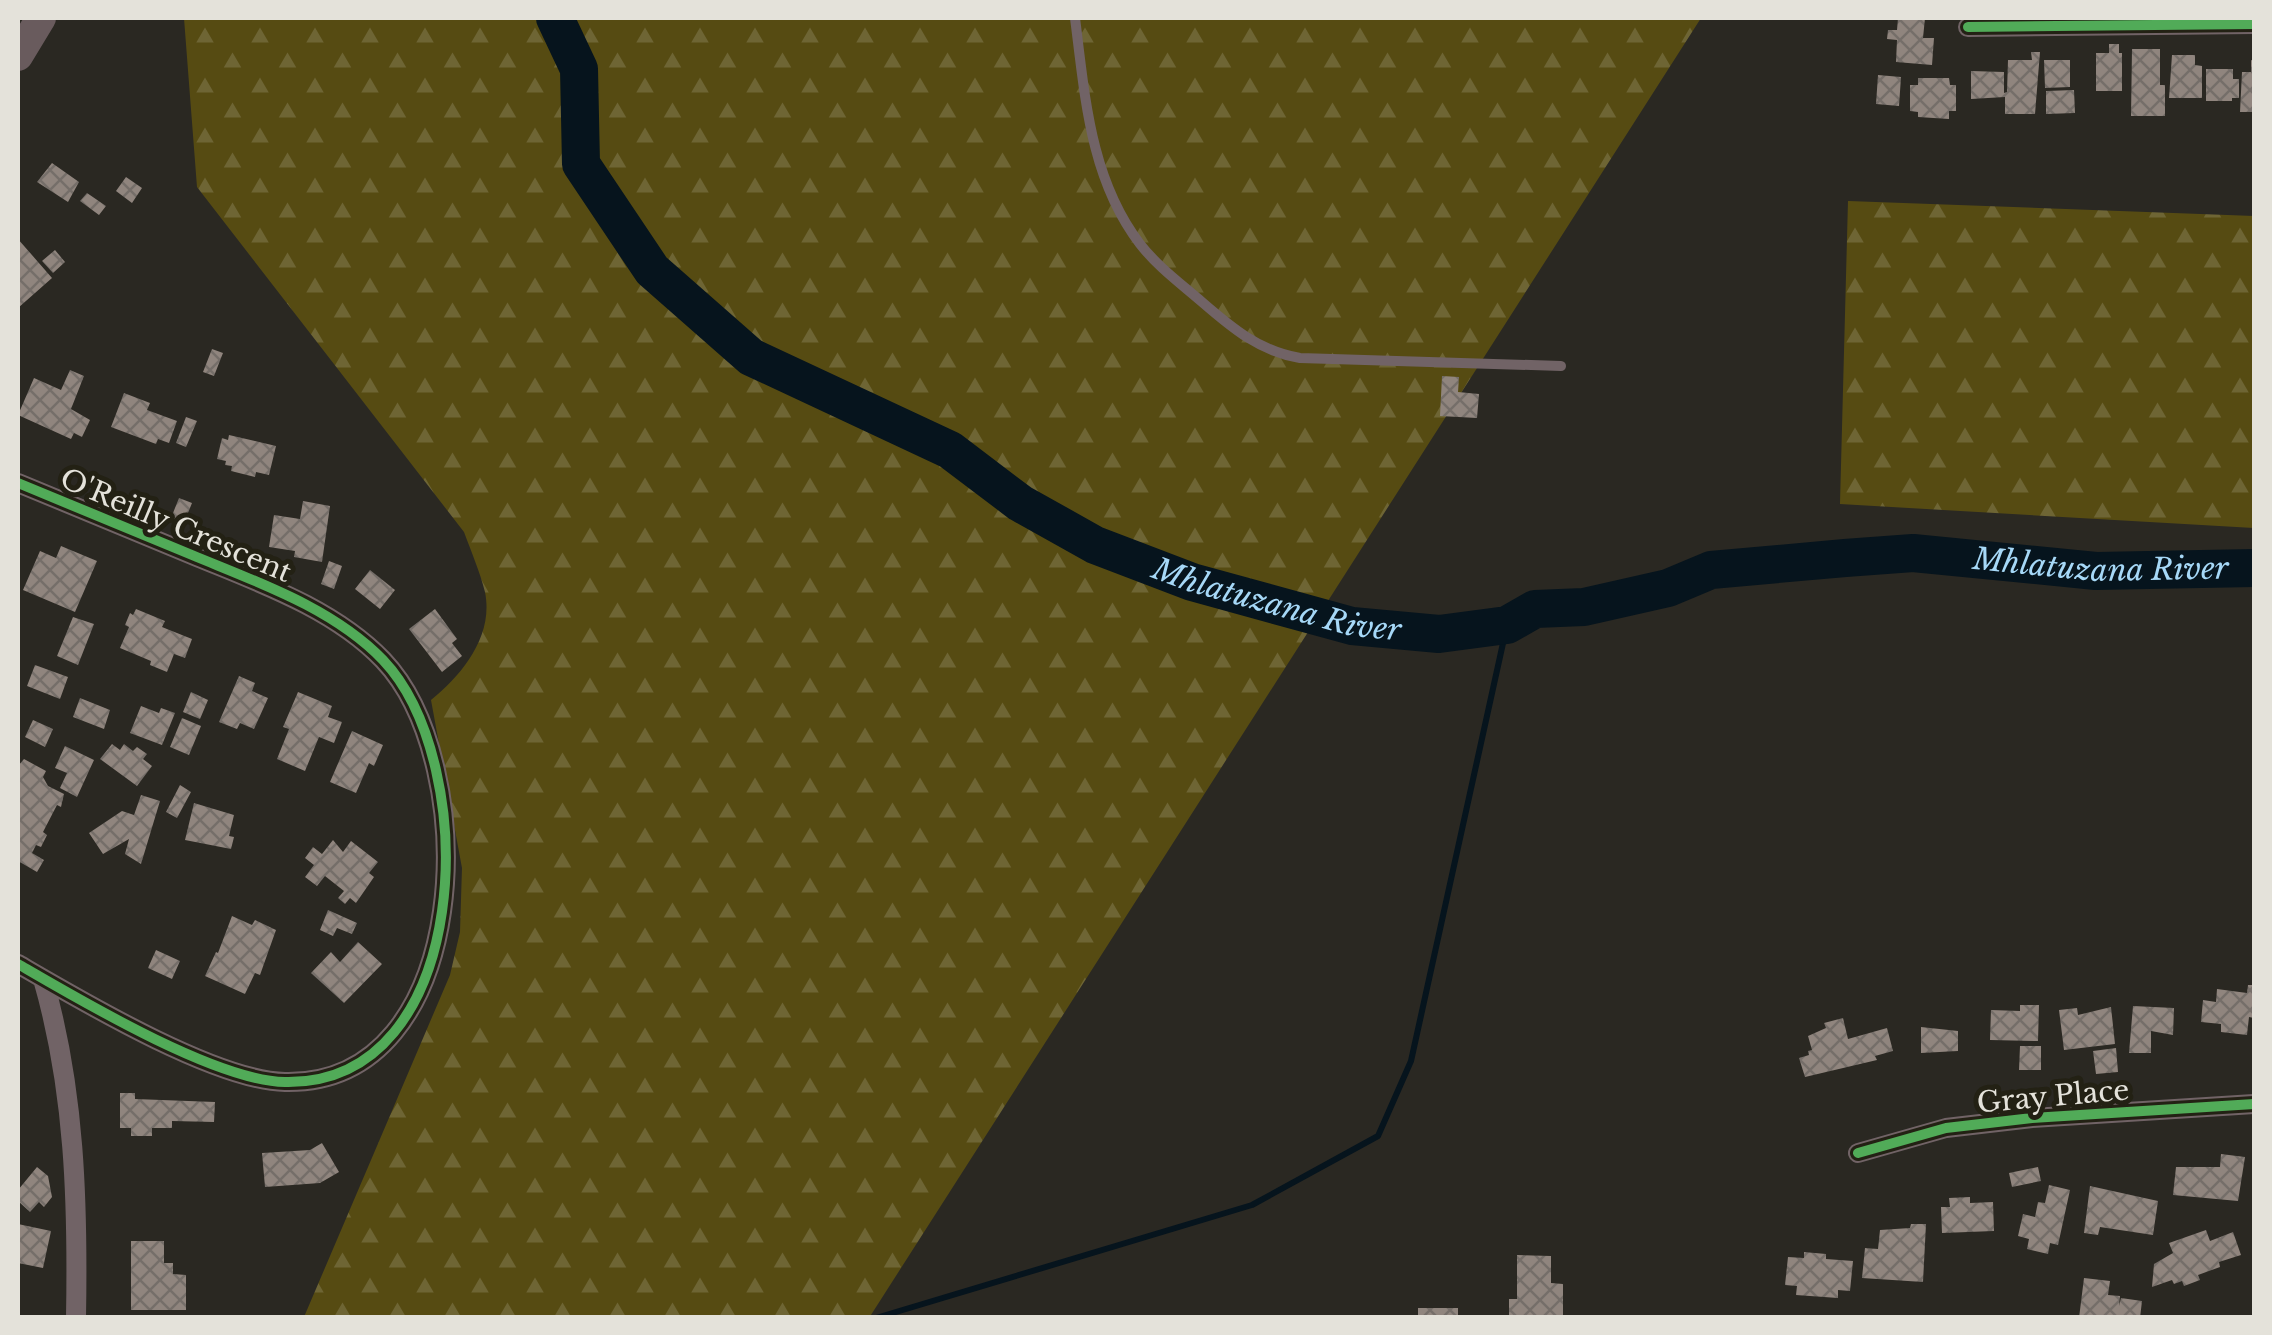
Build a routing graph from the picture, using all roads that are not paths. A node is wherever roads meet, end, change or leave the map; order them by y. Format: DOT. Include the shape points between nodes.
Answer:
graph roads {
  1 [pos="41,18"];
  2 [pos="1076,18"];
  3 [pos="2254,24"];
  4 [pos="1968,27"];
  5 [pos="18,56"];
  6 [pos="1561,366"];
  7 [pos="18,484"];
  8 [pos="18,964"];
  9 [pos="43,979"];
  10 [pos="2254,1104"];
  11 [pos="1858,1153"];
  12 [pos="76,1318"];
  1 -- 5 [label="street"];
  2 -- 6 [label="lane" via="1089,120 1115,204 1156,262 1247,338 1300,358"];
  3 -- 4 [label="street"];
  7 -- 9 [label="street, O'Reilly Crescent" via="295,600 341,627 383,660 408,697 429,743 443,800 444,888 423,984 382,1048 347,1071 285,1082 249,1075 207,1062"];
  8 -- 9 [label="street, O'Reilly Crescent"];
  9 -- 12 [label="street" via="65,1071 73,1147"];
  10 -- 11 [label="street, Gray Place" via="1946,1128"];
}
